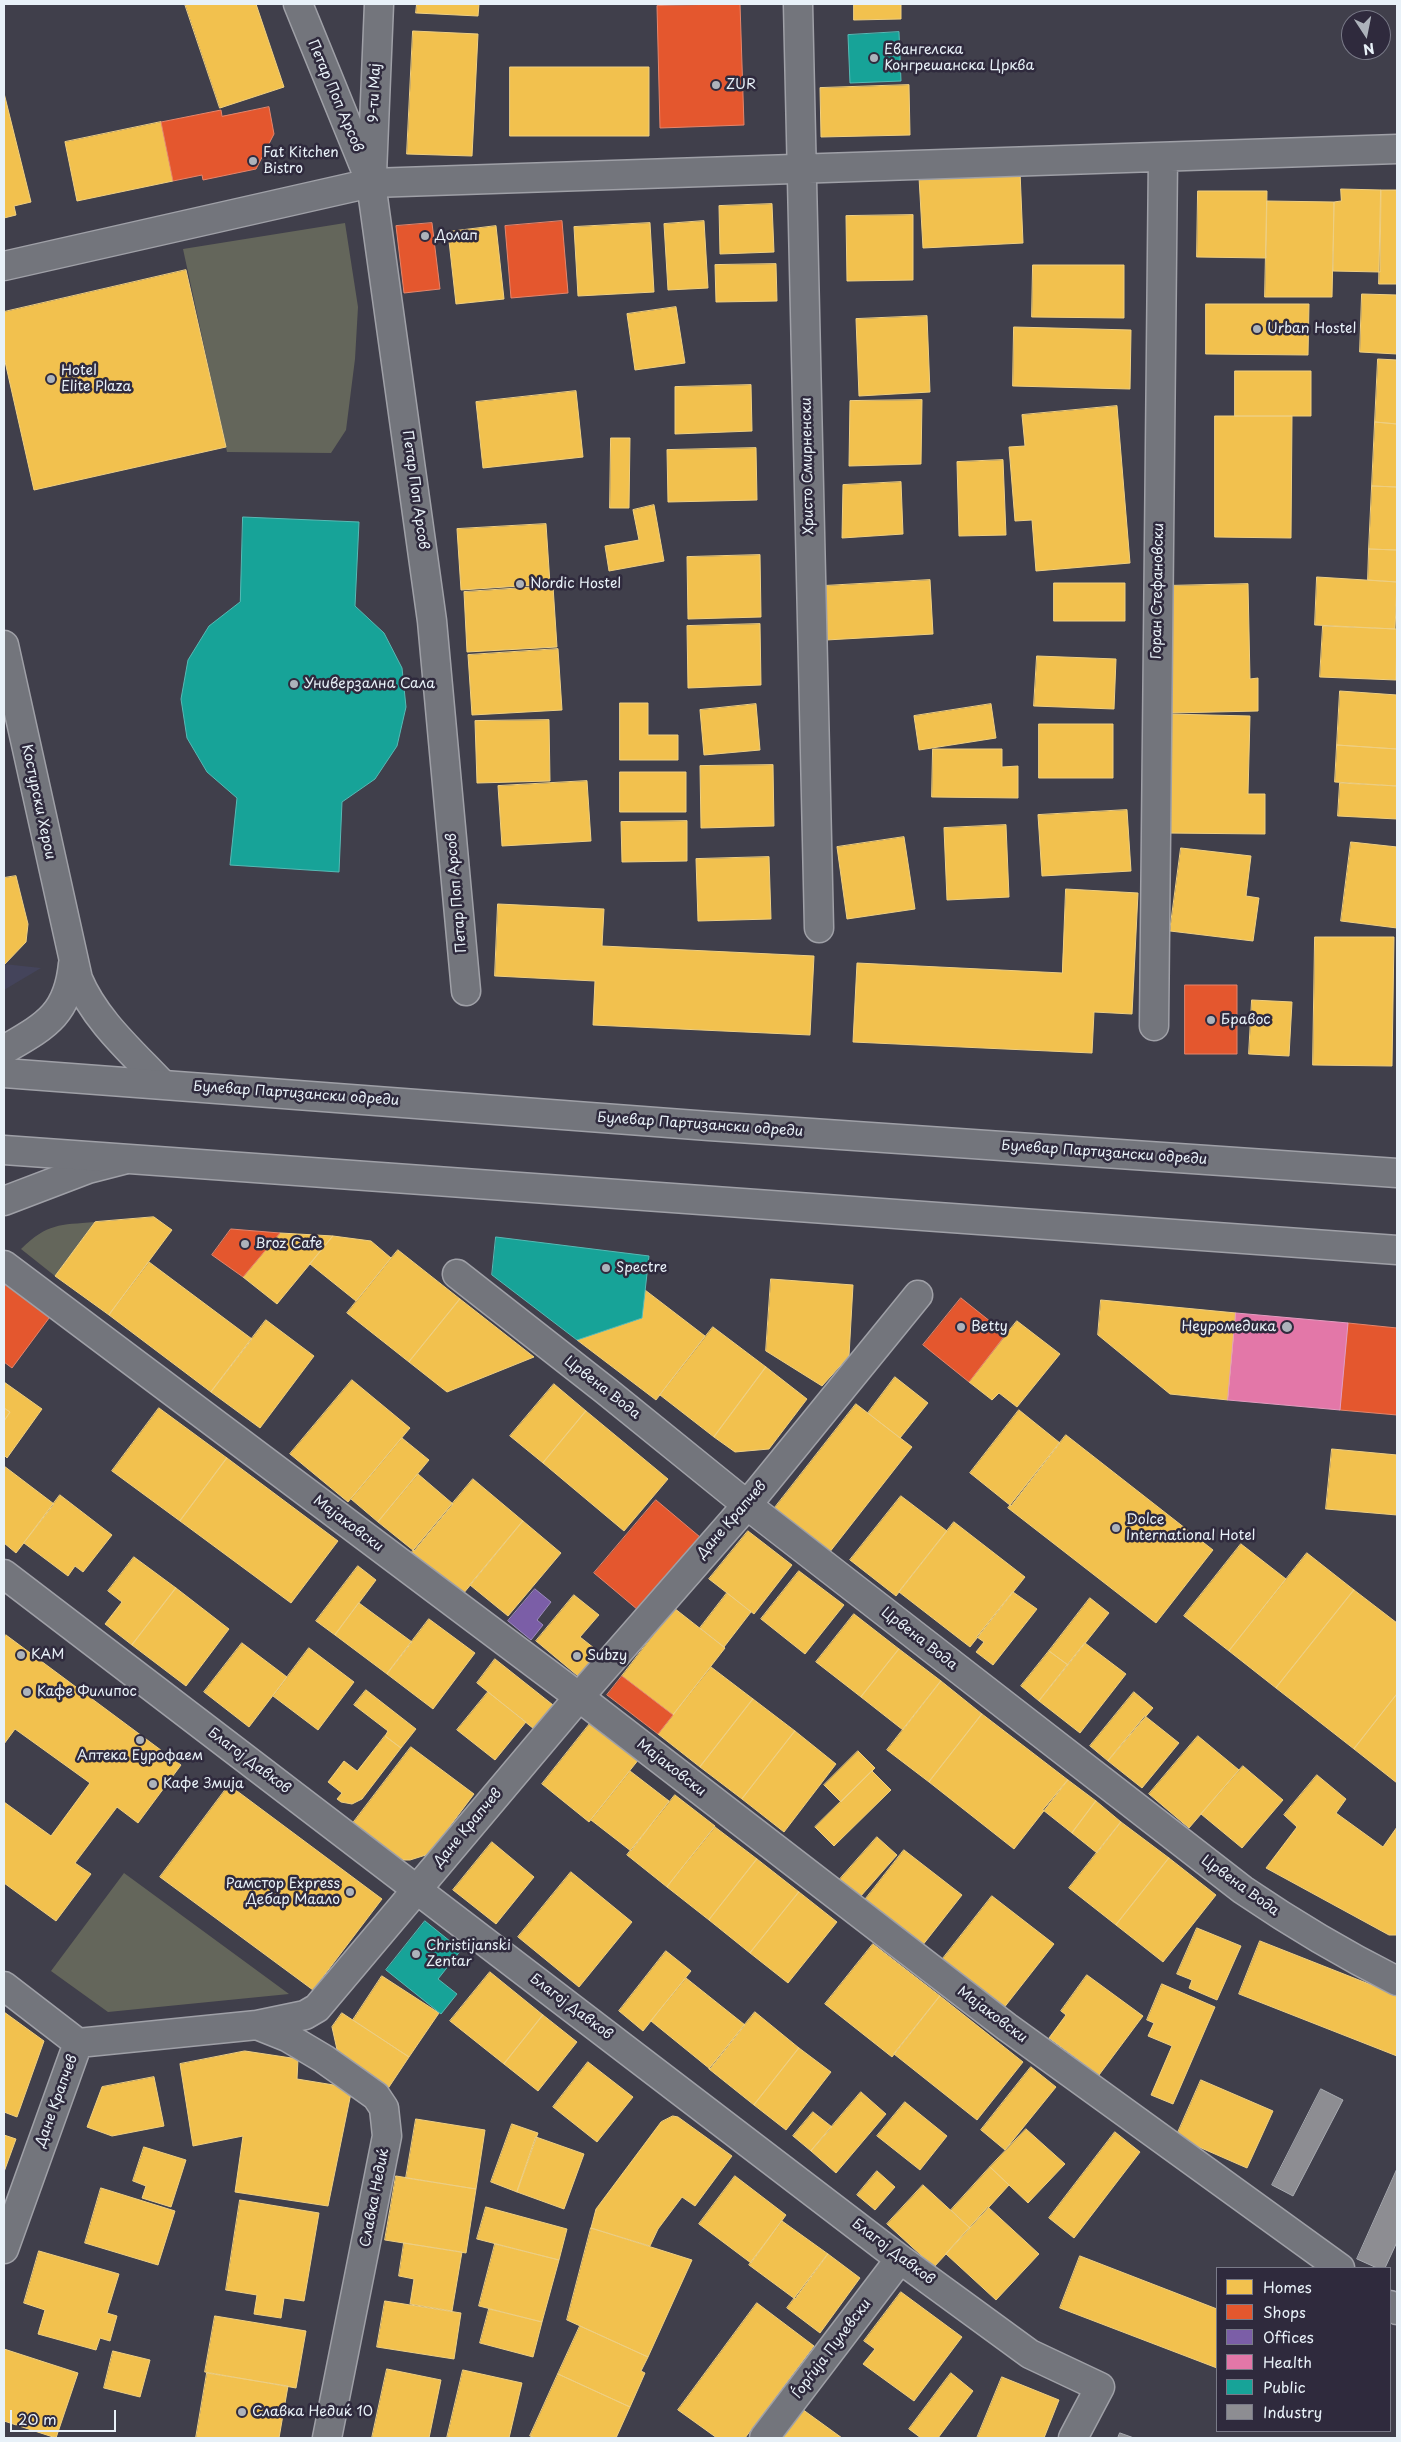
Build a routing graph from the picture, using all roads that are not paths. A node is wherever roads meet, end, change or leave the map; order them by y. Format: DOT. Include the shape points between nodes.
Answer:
graph roads {
  1 [pos="298,4"];
  2 [pos="379,4"];
  3 [pos="798,4"];
  4 [pos="1397,149"];
  5 [pos="1163,157"];
  6 [pos="801,168"];
  7 [pos="371,183"];
  8 [pos="4,266"];
  9 [pos="4,644"];
  10 [pos="819,928"];
  11 [pos="73,960"];
  12 [pos="466,992"];
  13 [pos="1154,1026"];
  14 [pos="4,1050"];
  15 [pos="4,1073"];
  16 [pos="162,1084"];
  17 [pos="4,1150"];
  18 [pos="127,1159"];
  19 [pos="1397,1173"];
  20 [pos="4,1201"];
  21 [pos="1397,1250"];
  22 [pos="4,1265"];
  23 [pos="457,1274"];
  24 [pos="918,1295"];
  25 [pos="746,1505"];
  26 [pos="4,1574"];
  27 [pos="579,1696"];
  28 [pos="417,1889"];
  29 [pos="1397,1980"];
  30 [pos="4,1986"];
  31 [pos="258,2025"];
  32 [pos="78,2043"];
  33 [pos="4,2249"];
  34 [pos="900,2259"];
  35 [pos="1339,2267"];
  36 [pos="327,2438"];
  37 [pos="764,2438"];
  38 [pos="1073,2438"];
  1 -- 7 [label="street, Петар Поп Арсов"];
  2 -- 7 [label="street, 9-ти Мај"];
  3 -- 6 [label="street, Христо Смирненски"];
  4 -- 5 [label="street"];
  5 -- 6 [label="street"];
  5 -- 13 [label="street, Горан Стефановски"];
  6 -- 7 [label="street"];
  6 -- 10 [label="street, Христо Смирненски"];
  7 -- 8 [label="street"];
  7 -- 12 [label="street, Петар Поп Арсов" via="432,621"];
  9 -- 11 [label="street, Костурски Херои"];
  11 -- 14 [label="street, Костурски Херои" via="67,996 53,1018"];
  11 -- 16 [label="street, Костурски Херои" via="83,993"];
  15 -- 16 [label="street, Булевар Партизански одреди"];
  16 -- 19 [label="street, Булевар Партизански одреди"];
  17 -- 18 [label="street"];
  18 -- 20 [label="street" via="88,1169"];
  18 -- 21 [label="street"];
  22 -- 27 [label="street, Мајаковски"];
  23 -- 25 [label="street, Црвена Вода"];
  24 -- 25 [label="street, Дане Крапчев"];
  25 -- 27 [label="street, Дане Крапчев"];
  25 -- 29 [label="street, Црвена Вода" via="1243,1890 1306,1933"];
  26 -- 28 [label="street, Благој Давков"];
  27 -- 28 [label="street, Дане Крапчев"];
  27 -- 35 [label="street, Мајаковски" via="1007,2027"];
  28 -- 31 [label="street, Дане Крапчев" via="317,2008 305,2015"];
  28 -- 34 [label="street, Благој Давков"];
  30 -- 32 [label="street"];
  31 -- 32 [label="street, Дане Крапчев"];
  31 -- 36 [label="street, Славка Недиќ" via="299,2044 359,2083 381,2102 387,2121 387,2136"];
  32 -- 33 [label="street, Дане Крапчев"];
  34 -- 37 [label="street, Ѓорѓиja Пулевски"];
  34 -- 38 [label="street, Благој Давков" via="1030,2354 1100,2387"];
}
